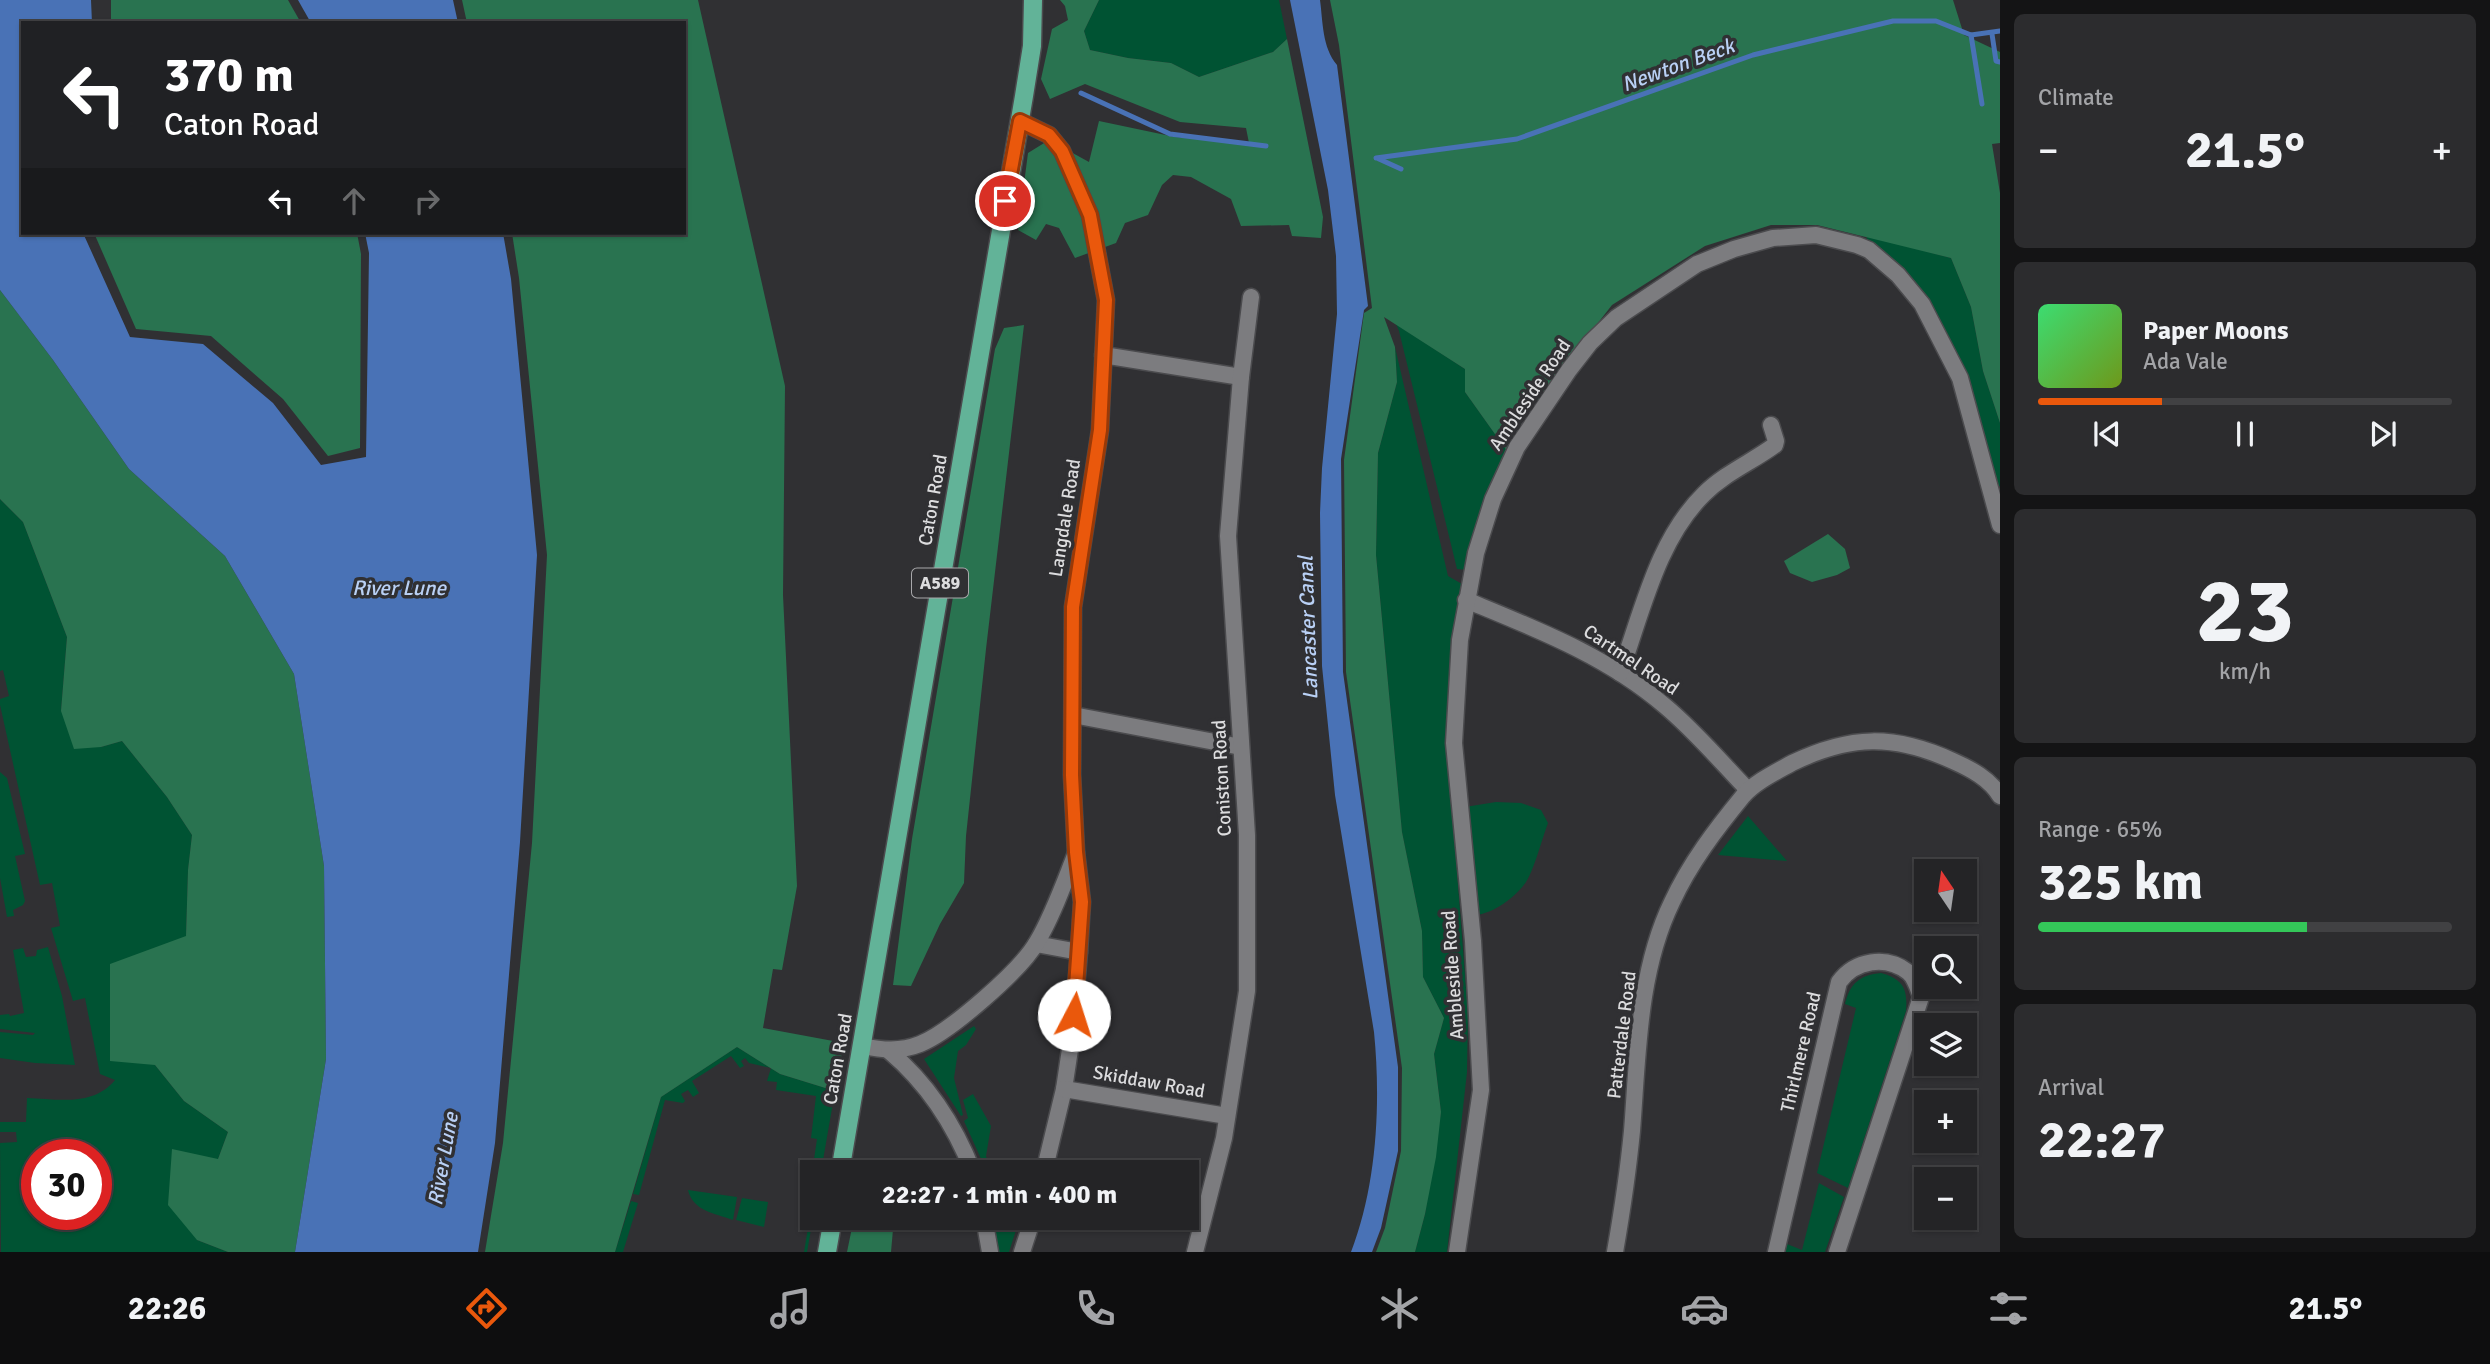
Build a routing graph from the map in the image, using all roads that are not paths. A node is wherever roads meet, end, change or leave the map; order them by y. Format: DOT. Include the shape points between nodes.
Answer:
graph roads {
  1 [pos="1033,0"];
  2 [pos="1020,121"];
  3 [pos="1251,297"];
  4 [pos="1103,355"];
  5 [pos="1241,377"];
  6 [pos="1771,425"];
  7 [pos="2000,525"];
  8 [pos="1466,600"];
  9 [pos="1620,673"];
  10 [pos="1073,715"];
  11 [pos="1241,747"];
  12 [pos="1998,785"];
  13 [pos="1748,790"];
  14 [pos="1076,852"];
  15 [pos="1037,944"];
  16 [pos="1079,952"];
  17 [pos="862,1046"];
  18 [pos="889,1051"];
  19 [pos="1064,1088"];
  20 [pos="1227,1116"];
  21 [pos="842,1160"];
  22 [pos="967,1160"];
  23 [pos="1047,1160"];
  24 [pos="830,1230"];
  25 [pos="987,1230"];
  26 [pos="1029,1230"];
  27 [pos="827,1252"];
  28 [pos="990,1252"];
  29 [pos="1022,1252"];
  30 [pos="1195,1252"];
  31 [pos="1457,1252"];
  32 [pos="1615,1252"];
  33 [pos="1776,1252"];
  34 [pos="1837,1252"];
  1 -- 2 [label="main road, Caton Road / A589" via="1032,46"];
  2 -- 4 [label="street, Langdale Road" via="1049,135 1062,151 1090,215 1106,300"];
  2 -- 17 [label="main road, Caton Road / A589"];
  3 -- 5 [label="street, Coniston Road"];
  4 -- 5 [label="street"];
  4 -- 10 [label="street, Langdale Road" via="1100,430 1073,607"];
  5 -- 11 [label="street, Coniston Road" via="1228,536"];
  6 -- 9 [label="street" via="1775,445 1703,495 1673,535"];
  7 -- 8 [label="street, Ambleside Road" via="1960,379 1922,304 1869,250 1816,235 1773,238 1697,264 1616,318 1590,343 1517,447 1493,499"];
  8 -- 9 [label="street, Cartmel Road" via="1565,641"];
  8 -- 31 [label="street, Ambleside Road" via="1454,743 1473,941 1481,1090"];
  9 -- 13 [label="street, Cartmel Road" via="1665,706"];
  10 -- 11 [label="street"];
  10 -- 14 [label="street, Langdale Road"];
  11 -- 20 [label="street, Coniston Road" via="1248,991"];
  12 -- 13 [label="street, Patterdale Road" via="1932,751 1878,740 1817,751"];
  13 -- 32 [label="street, Patterdale Road" via="1691,865 1657,941 1644,998"];
  14 -- 15 [label="street"];
  14 -- 16 [label="street, Langdale Road" via="1082,902"];
  15 -- 16 [label="street"];
  15 -- 18 [label="street" via="997,988 947,1028 920,1044"];
  16 -- 19 [label="street, Langdale Road"];
  17 -- 18 [label="street"];
  17 -- 21 [label="main road, Caton Road / A589"];
  18 -- 22 [label="street" via="920,1079"];
  19 -- 20 [label="street, Skiddaw Road"];
  19 -- 23 [label="street, Langdale Road"];
  20 -- 30 [label="street, Coniston Road"];
  24 -- 27 [label="main road"];
  25 -- 28 [label="street"];
  26 -- 29 [label="street"];
  33 -- 34 [label="street, Thirlmere Road" via="1839,982 1863,963 1895,965 1911,973 1921,997"];
}
